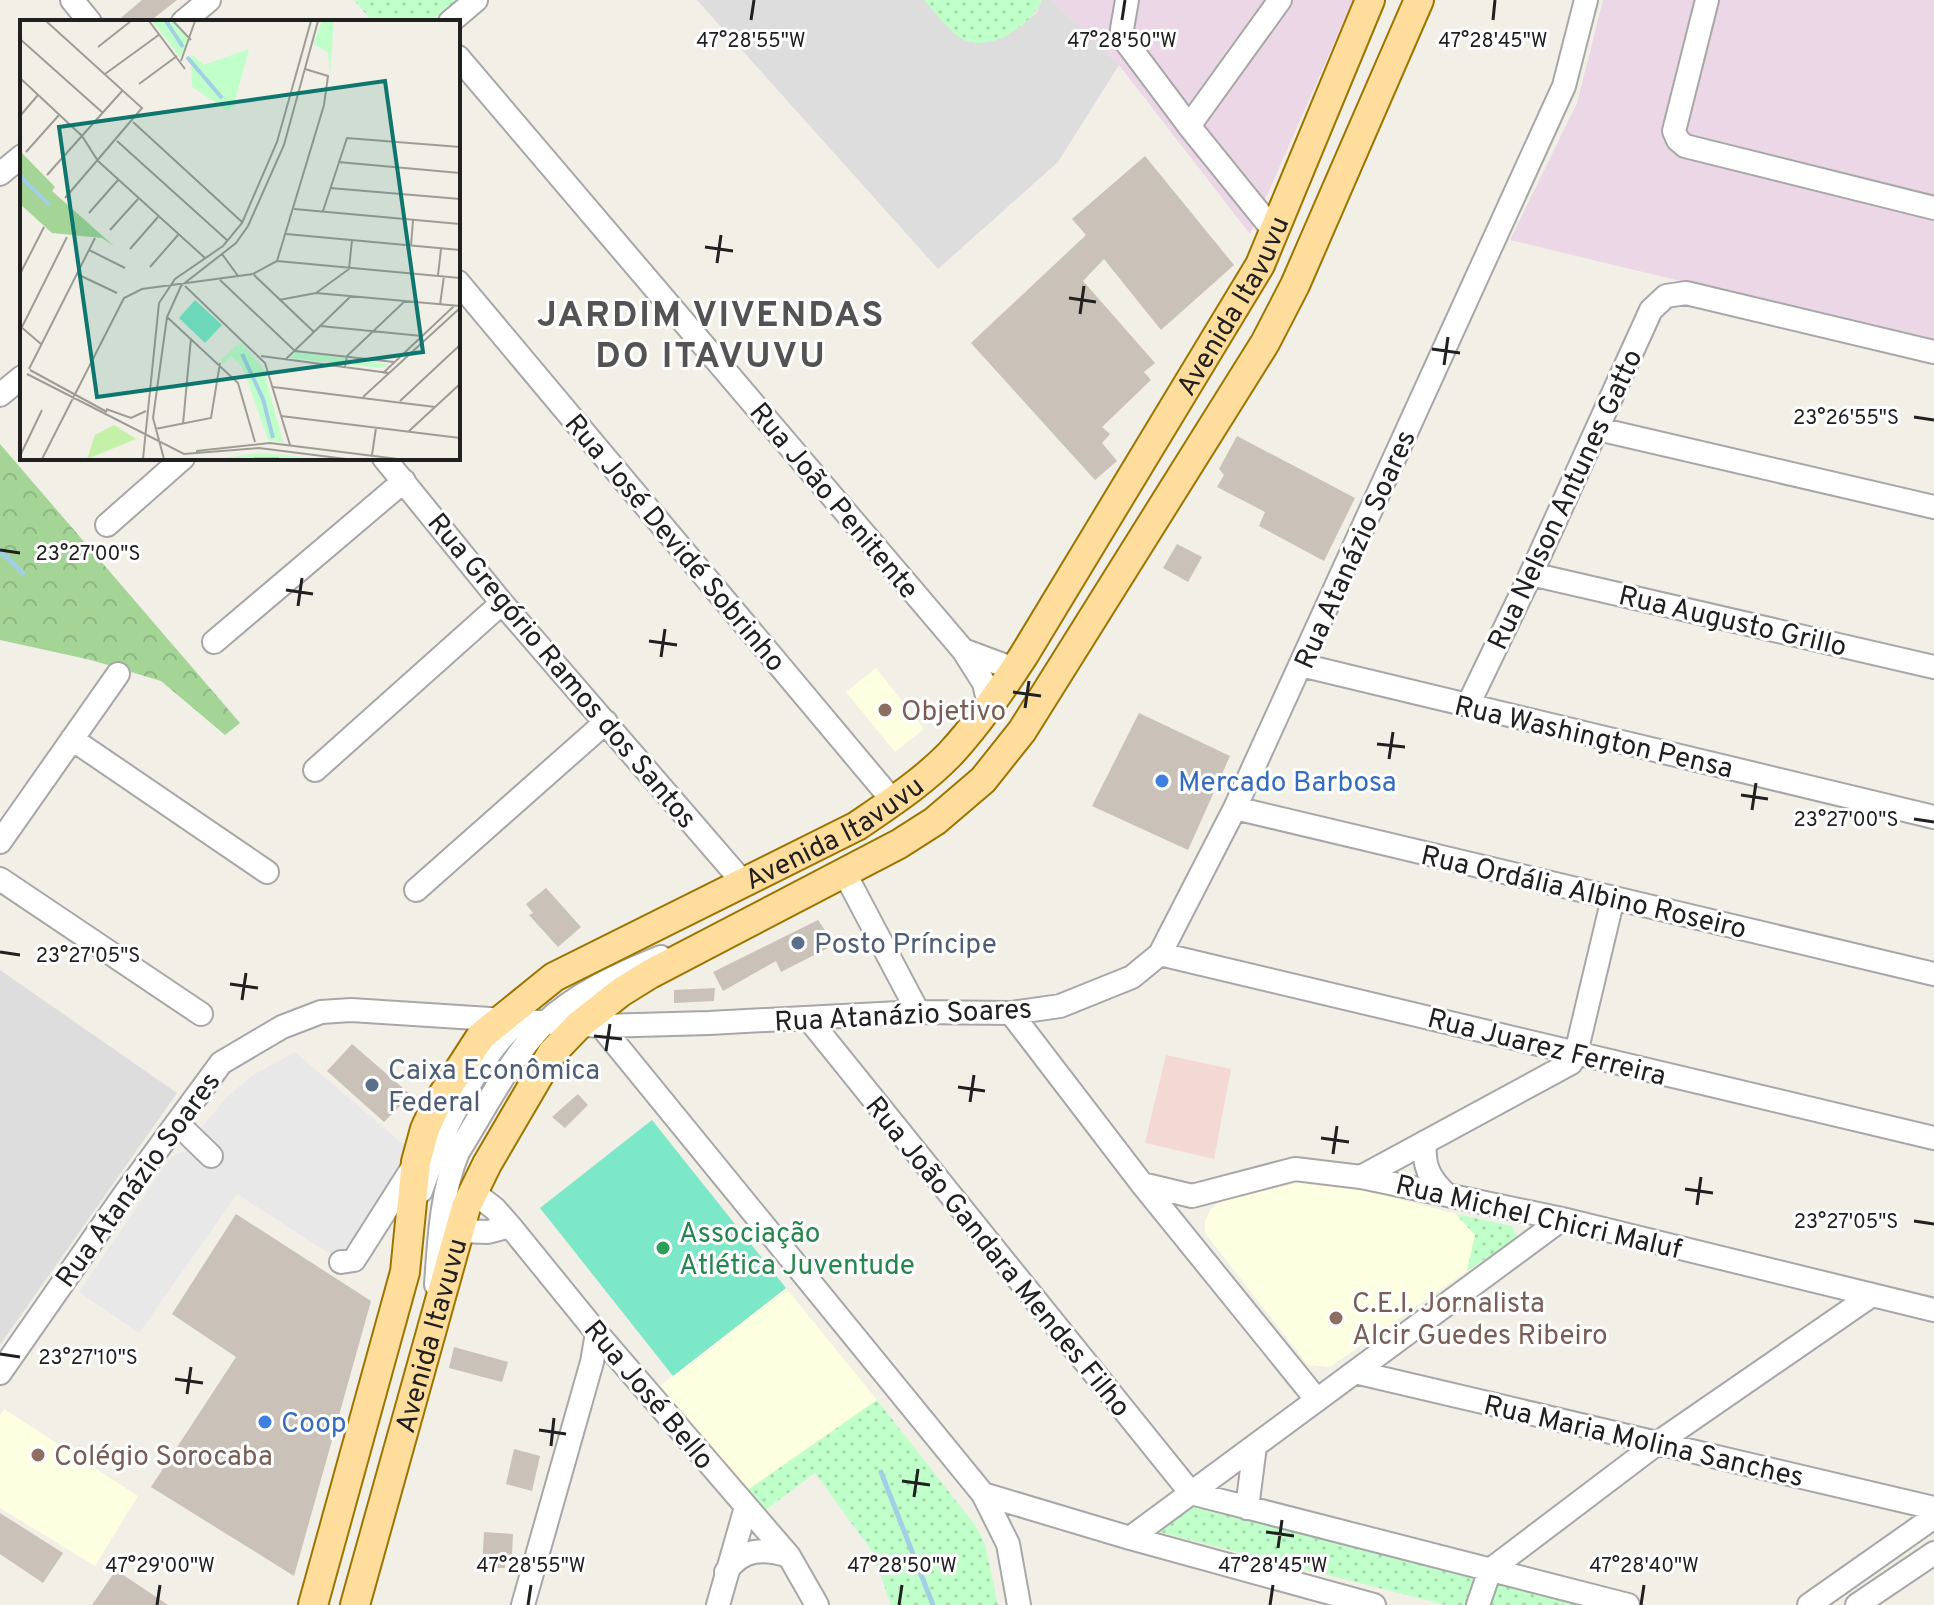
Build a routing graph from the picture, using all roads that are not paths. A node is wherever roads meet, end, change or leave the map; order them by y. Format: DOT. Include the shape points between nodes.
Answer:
graph roads {
  1 [pos="72,0"];
  2 [pos="209,0"];
  3 [pos="476,0"];
  4 [pos="1127,0"];
  5 [pos="1280,0"];
  6 [pos="1370,0"];
  7 [pos="1419,0"];
  8 [pos="1586,0"];
  9 [pos="1707,0"];
  10 [pos="88,20"];
  11 [pos="185,20"];
  12 [pos="452,20"];
  13 [pos="460,59"];
  14 [pos="1189,126"];
  15 [pos="20,158"];
  16 [pos="0,174"];
  17 [pos="1934,208"];
  18 [pos="1274,231"];
  19 [pos="460,284"];
  20 [pos="1934,352"];
  21 [pos="20,379"];
  22 [pos="0,395"];
  23 [pos="1598,429"];
  24 [pos="181,460"];
  25 [pos="386,460"];
  26 [pos="404,481"];
  27 [pos="1934,507"];
  28 [pos="107,525"];
  29 [pos="1531,574"];
  30 [pos="502,603"];
  31 [pos="214,642"];
  32 [pos="963,650"];
  33 [pos="1301,665"];
  34 [pos="1934,667"];
  35 [pos="1014,669"];
  36 [pos="118,674"];
  37 [pos="989,705"];
  38 [pos="1468,705"];
  39 [pos="606,722"];
  40 [pos="72,739"];
  41 [pos="315,770"];
  42 [pos="893,801"];
  43 [pos="1235,808"];
  44 [pos="1934,817"];
  45 [pos="0,842"];
  46 [pos="807,850"];
  47 [pos="267,872"];
  48 [pos="844,872"];
  49 [pos="0,879"];
  50 [pos="742,881"];
  51 [pos="416,890"];
  52 [pos="1613,898"];
  53 [pos="743,925"];
  54 [pos="1160,954"];
  55 [pos="1934,974"];
  56 [pos="918,1012"];
  57 [pos="1011,1013"];
  58 [pos="201,1014"];
  59 [pos="808,1018"];
  60 [pos="510,1020"];
  61 [pos="546,1022"];
  62 [pos="590,1025"];
  63 [pos="1527,1040"];
  64 [pos="1576,1053"];
  65 [pos="1519,1091"];
  66 [pos="177,1123"];
  67 [pos="1934,1138"];
  68 [pos="1425,1142"];
  69 [pos="211,1156"];
  70 [pos="416,1162"];
  71 [pos="1361,1177"];
  72 [pos="1142,1184"];
  73 [pos="472,1191"];
  74 [pos="1446,1194"];
  75 [pos="1192,1196"];
  76 [pos="412,1216"];
  77 [pos="1562,1219"];
  78 [pos="510,1226"];
  79 [pos="1177,1227"];
  80 [pos="458,1231"];
  81 [pos="341,1262"];
  82 [pos="1872,1295"];
  83 [pos="1934,1310"];
  84 [pos="433,1322"];
  85 [pos="597,1333"];
  86 [pos="1355,1372"];
  87 [pos="0,1373"];
  88 [pos="1317,1400"];
  89 [pos="1659,1442"];
  90 [pos="1255,1446"];
  91 [pos="1191,1493"];
  92 [pos="983,1494"];
  93 [pos="746,1507"];
  94 [pos="1247,1508"];
  95 [pos="1934,1508"];
  96 [pos="1934,1517"];
  97 [pos="1130,1538"];
  98 [pos="1934,1553"];
  99 [pos="789,1556"];
  100 [pos="1490,1570"];
  101 [pos="726,1573"];
  102 [pos="313,1605"];
  103 [pos="355,1605"];
  104 [pos="523,1605"];
  105 [pos="718,1605"];
  106 [pos="817,1605"];
  107 [pos="1019,1605"];
  108 [pos="1374,1605"];
  109 [pos="1478,1605"];
  110 [pos="1628,1605"];
  111 [pos="1809,1605"];
  112 [pos="1857,1605"];
  1 -- 10 [label="street"];
  2 -- 11 [label="street"];
  3 -- 12 [label="street"];
  4 -- 14 [label="street" via="1123,38"];
  5 -- 14 [label="street"];
  6 -- 18 [label="main road, Avenida Itavuvu"];
  7 -- 48 [label="main road, Avenida Itavuvu" via="1265,343 1022,731 983,780 935,821"];
  8 -- 33 [label="street, Rua Atanázio Soares" via="1564,86"];
  9 -- 17 [label="street" via="1674,131 1678,140 1685,146"];
  13 -- 32 [label="street, Rua João Penitente"];
  14 -- 18 [label="street"];
  15 -- 16 [label="street"];
  18 -- 35 [label="main road, Avenida Itavuvu" via="1260,265"];
  19 -- 42 [label="street, Rua José Devidé Sobrinho"];
  20 -- 23 [label="street, Rua Nelson Antunes Gatto" via="1686,293 1666,296 1651,310"];
  21 -- 22 [label="street"];
  23 -- 27 [label="street"];
  23 -- 29 [label="street, Rua Nelson Antunes Gatto"];
  24 -- 28 [label="street"];
  25 -- 26 [label="street, Rua Gregório Ramos dos Santos"];
  26 -- 30 [label="street, Rua Gregório Ramos dos Santos"];
  26 -- 31 [label="street"];
  29 -- 34 [label="street, Rua Augusto Grillo"];
  29 -- 38 [label="street, Rua Nelson Antunes Gatto"];
  30 -- 39 [label="street, Rua Gregório Ramos dos Santos"];
  30 -- 41 [label="street"];
  32 -- 35 [label="street, Rua João Penitente"];
  32 -- 37 [label="street, Rua João Penitente" via="984,683"];
  33 -- 38 [label="street, Rua Washington Pensa"];
  33 -- 43 [label="street, Rua Atanázio Soares"];
  35 -- 37 [label="main road, Avenida Itavuvu"];
  36 -- 40 [label="street"];
  37 -- 42 [label="main road, Avenida Itavuvu" via="949,755"];
  38 -- 44 [label="street, Rua Washington Pensa"];
  39 -- 50 [label="street, Rua Gregório Ramos dos Santos"];
  39 -- 51 [label="street"];
  40 -- 45 [label="street"];
  40 -- 47 [label="street"];
  42 -- 46 [label="main road, Avenida Itavuvu"];
  43 -- 52 [label="street, Rua Ordália Albino Roseiro"];
  43 -- 54 [label="street, Rua Atanázio Soares"];
  46 -- 48 [label="main road" via="827,853"];
  46 -- 50 [label="main road, Avenida Itavuvu"];
  48 -- 53 [label="main road, Avenida Itavuvu"];
  48 -- 56 [label="street"];
  49 -- 58 [label="street"];
  50 -- 60 [label="main road, Avenida Itavuvu" via="554,977"];
  52 -- 55 [label="street, Rua Ordália Albino Roseiro"];
  52 -- 64 [label="street"];
  53 -- 61 [label="street" via="634,967"];
  53 -- 62 [label="main road, Avenida Itavuvu" via="621,992"];
  54 -- 57 [label="street, Rua Atanázio Soares" via="1132,977 1060,1006"];
  54 -- 63 [label="street, Rua Juarez Ferreira"];
  56 -- 57 [label="street, Rua Atanázio Soares"];
  56 -- 59 [label="street, Rua Atanázio Soares"];
  57 -- 72 [label="street"];
  59 -- 62 [label="street, Rua Atanázio Soares"];
  59 -- 91 [label="street, Rua João Gandara Mendes Filho"];
  60 -- 61 [label="street, Rua Atanázio Soares"];
  60 -- 66 [label="street, Rua Atanázio Soares" via="321,1012 282,1027 221,1063"];
  60 -- 70 [label="main road, Avenida Itavuvu" via="481,1036 435,1107"];
  60 -- 76 [label="street" via="438,1143"];
  61 -- 62 [label="street, Rua Atanázio Soares"];
  61 -- 84 [label="street" via="453,1164"];
  62 -- 73 [label="main road, Avenida Itavuvu" via="552,1053"];
  62 -- 92 [label="street"];
  63 -- 64 [label="street, Rua Juarez Ferreira"];
  63 -- 65 [label="street" via="1536,1052 1535,1071"];
  64 -- 65 [label="street" via="1571,1063"];
  64 -- 67 [label="street, Rua Juarez Ferreira"];
  65 -- 68 [label="street"];
  66 -- 69 [label="street"];
  66 -- 87 [label="street, Rua Atanázio Soares"];
  68 -- 71 [label="street"];
  68 -- 74 [label="street" via="1424,1161"];
  70 -- 76 [label="main road, Avenida Itavuvu"];
  70 -- 81 [label="street" via="354,1260"];
  71 -- 74 [label="street, Rua Michel Chicri Maluf"];
  71 -- 75 [label="street, Rua Michel Chicri Maluf" via="1295,1169"];
  72 -- 75 [label="street, Rua Michel Chicri Maluf"];
  72 -- 79 [label="street"];
  73 -- 78 [label="street, Rua José Bello"];
  73 -- 80 [label="main road, Avenida Itavuvu"];
  74 -- 77 [label="street, Rua Michel Chicri Maluf"];
  75 -- 79 [label="street"];
  76 -- 102 [label="main road, Avenida Itavuvu" via="405,1272"];
  77 -- 82 [label="street, Rua Michel Chicri Maluf"];
  77 -- 86 [label="street"];
  78 -- 80 [label="street"];
  78 -- 85 [label="street, Rua José Bello"];
  79 -- 88 [label="street"];
  80 -- 84 [label="main road, Avenida Itavuvu"];
  82 -- 83 [label="street, Rua Michel Chicri Maluf"];
  82 -- 89 [label="street"];
  84 -- 103 [label="main road, Avenida Itavuvu"];
  85 -- 93 [label="street, Rua José Bello"];
  85 -- 104 [label="street"];
  86 -- 88 [label="street"];
  86 -- 89 [label="street, Rua Maria Molina Sanches"];
  88 -- 90 [label="street"];
  89 -- 95 [label="street, Rua Maria Molina Sanches"];
  89 -- 100 [label="street"];
  90 -- 91 [label="street"];
  90 -- 94 [label="street"];
  91 -- 94 [label="street"];
  91 -- 97 [label="street"];
  92 -- 97 [label="street"];
  92 -- 107 [label="street" via="1008,1544"];
  93 -- 99 [label="street, Rua José Bello"];
  93 -- 101 [label="street"];
  94 -- 100 [label="street"];
  96 -- 111 [label="street"];
  97 -- 108 [label="street"];
  98 -- 112 [label="street"];
  99 -- 101 [label="street" via="768,1549 748,1554"];
  99 -- 106 [label="street, Rua José Bello"];
  100 -- 109 [label="street"];
  100 -- 110 [label="street"];
  101 -- 105 [label="street"];
}
